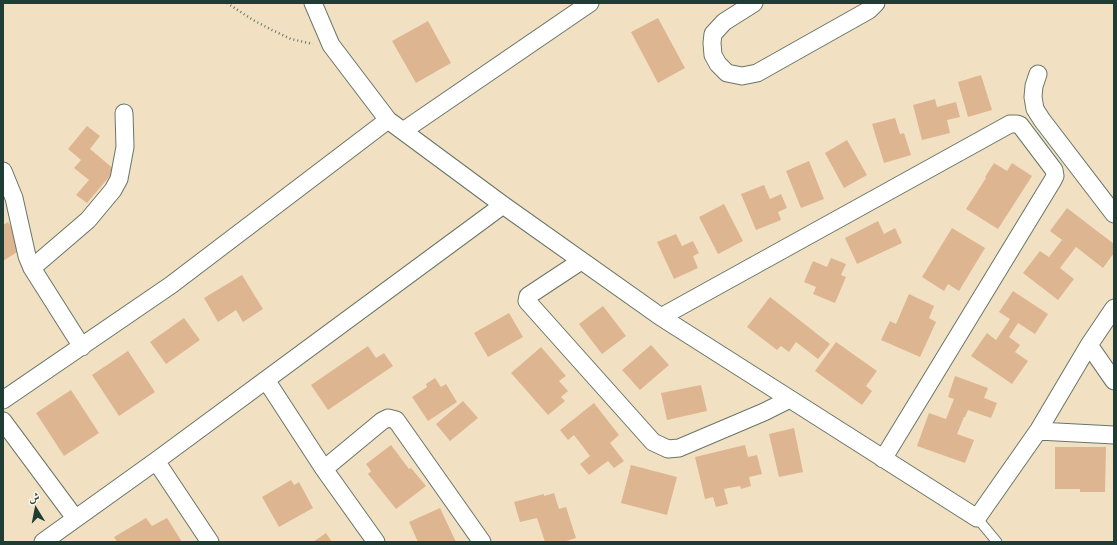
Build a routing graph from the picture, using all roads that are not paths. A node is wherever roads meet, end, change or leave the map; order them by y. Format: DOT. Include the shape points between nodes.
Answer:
graph roads {
  1 [pos="313,3"];
  2 [pos="590,3"];
  3 [pos="754,3"];
  4 [pos="876,3"];
  5 [pos="1038,74"];
  6 [pos="124,113"];
  7 [pos="388,120"];
  8 [pos="403,131"];
  9 [pos="3,171"];
  10 [pos="503,205"];
  11 [pos="1114,214"];
  12 [pos="581,261"];
  13 [pos="32,268"];
  14 [pos="1114,308"];
  15 [pos="661,317"];
  16 [pos="82,346"];
  17 [pos="1089,346"];
  18 [pos="266,380"];
  19 [pos="1114,381"];
  20 [pos="790,399"];
  21 [pos="3,400"];
  22 [pos="3,421"];
  23 [pos="1038,431"];
  24 [pos="1114,435"];
  25 [pos="883,459"];
  26 [pos="156,461"];
  27 [pos="324,470"];
  28 [pos="75,518"];
  29 [pos="977,518"];
  30 [pos="43,542"];
  31 [pos="210,542"];
  32 [pos="376,542"];
  33 [pos="482,542"];
  34 [pos="997,542"];
  1 -- 7 [label="street" via="331,45"];
  2 -- 8 [label="street"];
  3 -- 4 [label="street" via="724,22 713,34 713,55 727,73 742,76 757,73 869,10"];
  5 -- 11 [label="street" via="1033,97 1035,109"];
  6 -- 13 [label="street" via="124,147 119,179 113,190 88,220"];
  7 -- 8 [label="street"];
  7 -- 16 [label="street" via="171,285"];
  8 -- 10 [label="street"];
  9 -- 13 [label="street" via="14,198"];
  10 -- 12 [label="street"];
  10 -- 18 [label="street"];
  12 -- 15 [label="street"];
  12 -- 20 [label="street" via="528,296 528,304 653,442 668,449 678,448"];
  13 -- 16 [label="street"];
  14 -- 17 [label="street"];
  15 -- 20 [label="street"];
  15 -- 25 [label="street" via="1010,124 1020,125 1054,170 1053,180"];
  16 -- 21 [label="street"];
  17 -- 19 [label="street"];
  17 -- 23 [label="street"];
  18 -- 26 [label="street"];
  18 -- 27 [label="street"];
  20 -- 25 [label="street"];
  22 -- 28 [label="street"];
  23 -- 24 [label="street"];
  23 -- 29 [label="street"];
  25 -- 29 [label="street"];
  26 -- 28 [label="street"];
  26 -- 31 [label="street"];
  27 -- 32 [label="street"];
  27 -- 33 [label="street" via="382,421 388,418 396,420"];
  28 -- 30 [label="street"];
  29 -- 34 [label="lane"];
}
